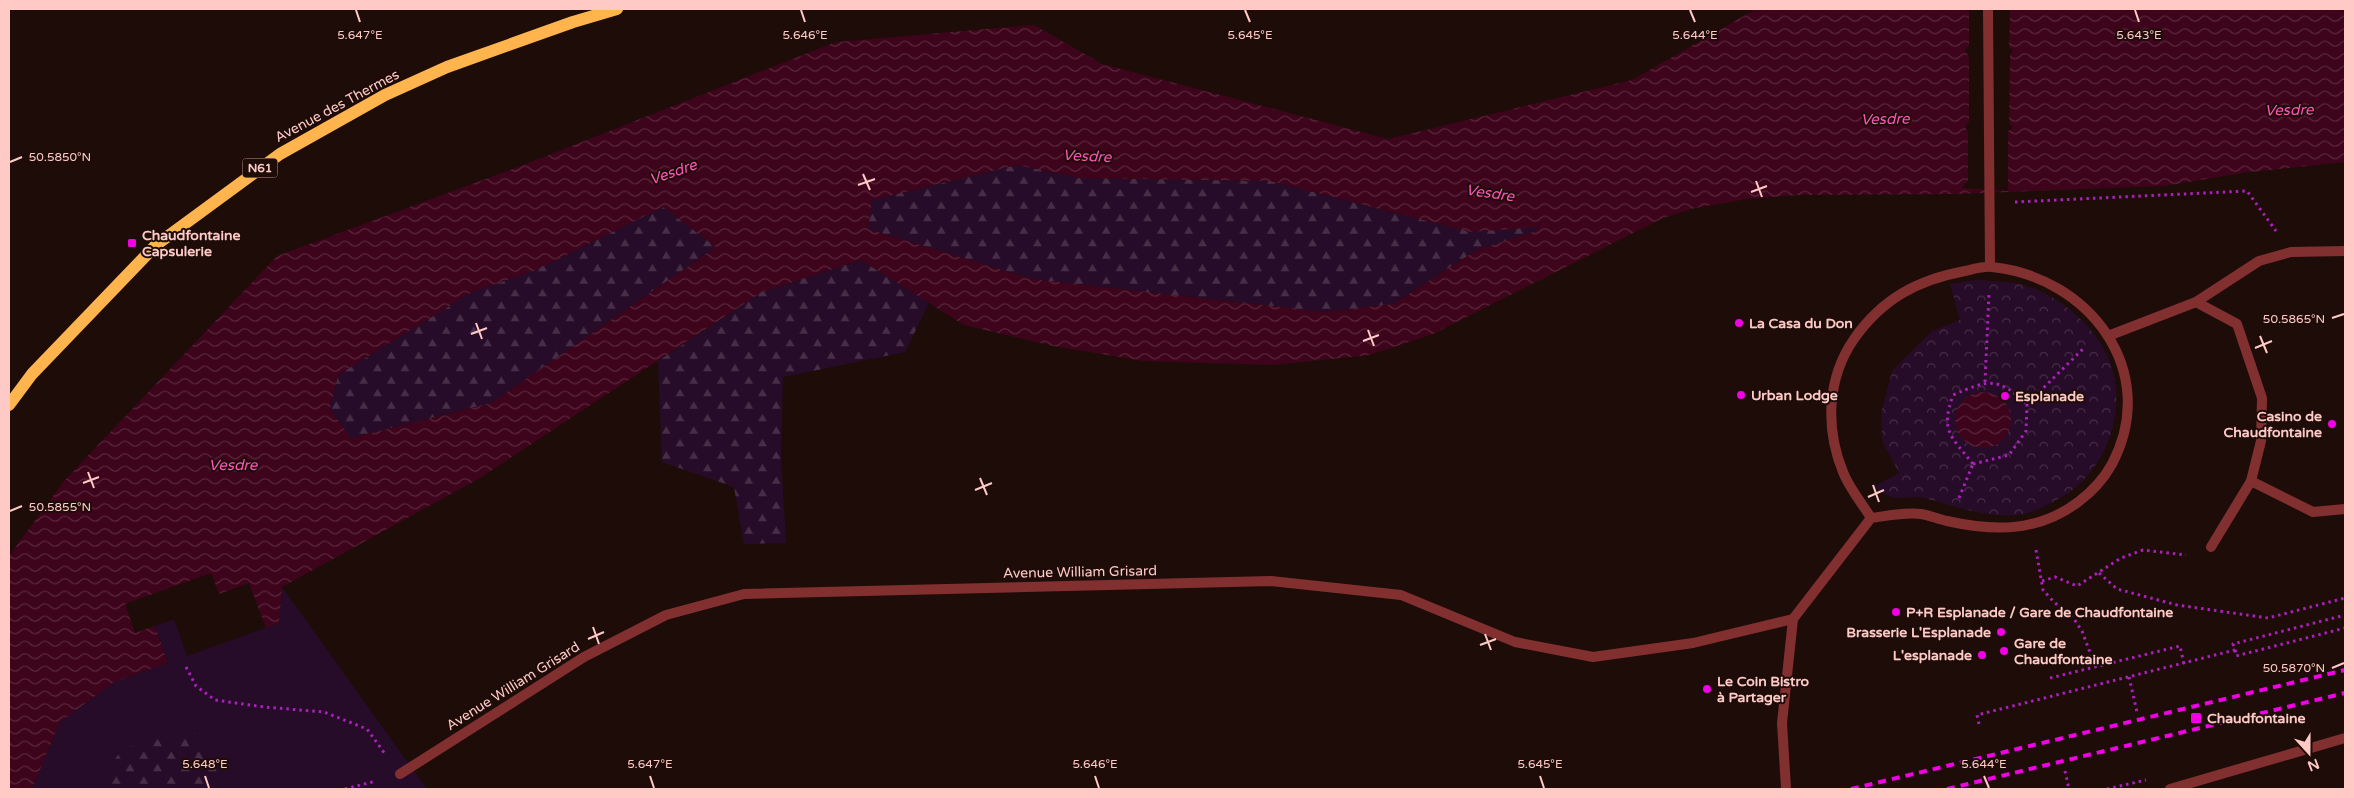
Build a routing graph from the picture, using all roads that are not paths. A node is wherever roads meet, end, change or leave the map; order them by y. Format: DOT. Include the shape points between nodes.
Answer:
graph roads {
  1 [pos="617,9"];
  2 [pos="1988,9"];
  3 [pos="2345,251"];
  4 [pos="1990,266"];
  5 [pos="2196,302"];
  6 [pos="2108,336"];
  7 [pos="9,405"];
  8 [pos="2251,481"];
  9 [pos="2345,509"];
  10 [pos="1871,518"];
  11 [pos="2211,547"];
  12 [pos="1794,619"];
  13 [pos="2345,738"];
  14 [pos="400,774"];
  15 [pos="1786,788"];
  16 [pos="2170,789"];
  1 -- 7 [label="main road, Avenue des Thermes / N61" via="447,67 385,95 280,154 156,245 32,374"];
  2 -- 4 [label="street"];
  3 -- 5 [label="street" via="2291,252 2259,261"];
  4 -- 6 [label="street" via="2036,277 2073,298 2096,319"];
  4 -- 10 [label="street" via="1942,275 1898,294 1868,319 1844,354 1831,390 1831,429 1843,472"];
  5 -- 6 [label="street"];
  5 -- 8 [label="street" via="2237,324 2262,398 2261,440"];
  6 -- 10 [label="street" via="2121,361 2128,413 2122,445 2106,475 2086,496 2064,512 2032,524 1989,528 1920,514"];
  8 -- 9 [label="street" via="2313,512"];
  8 -- 11 [label="street"];
  10 -- 12 [label="street"];
  12 -- 14 [label="street, Avenue William Grisard" via="1693,643 1593,657 1515,642 1401,595 1271,581 744,594 666,615 584,657"];
  12 -- 15 [label="street" via="1782,723"];
  13 -- 16 [label="street"];
}
